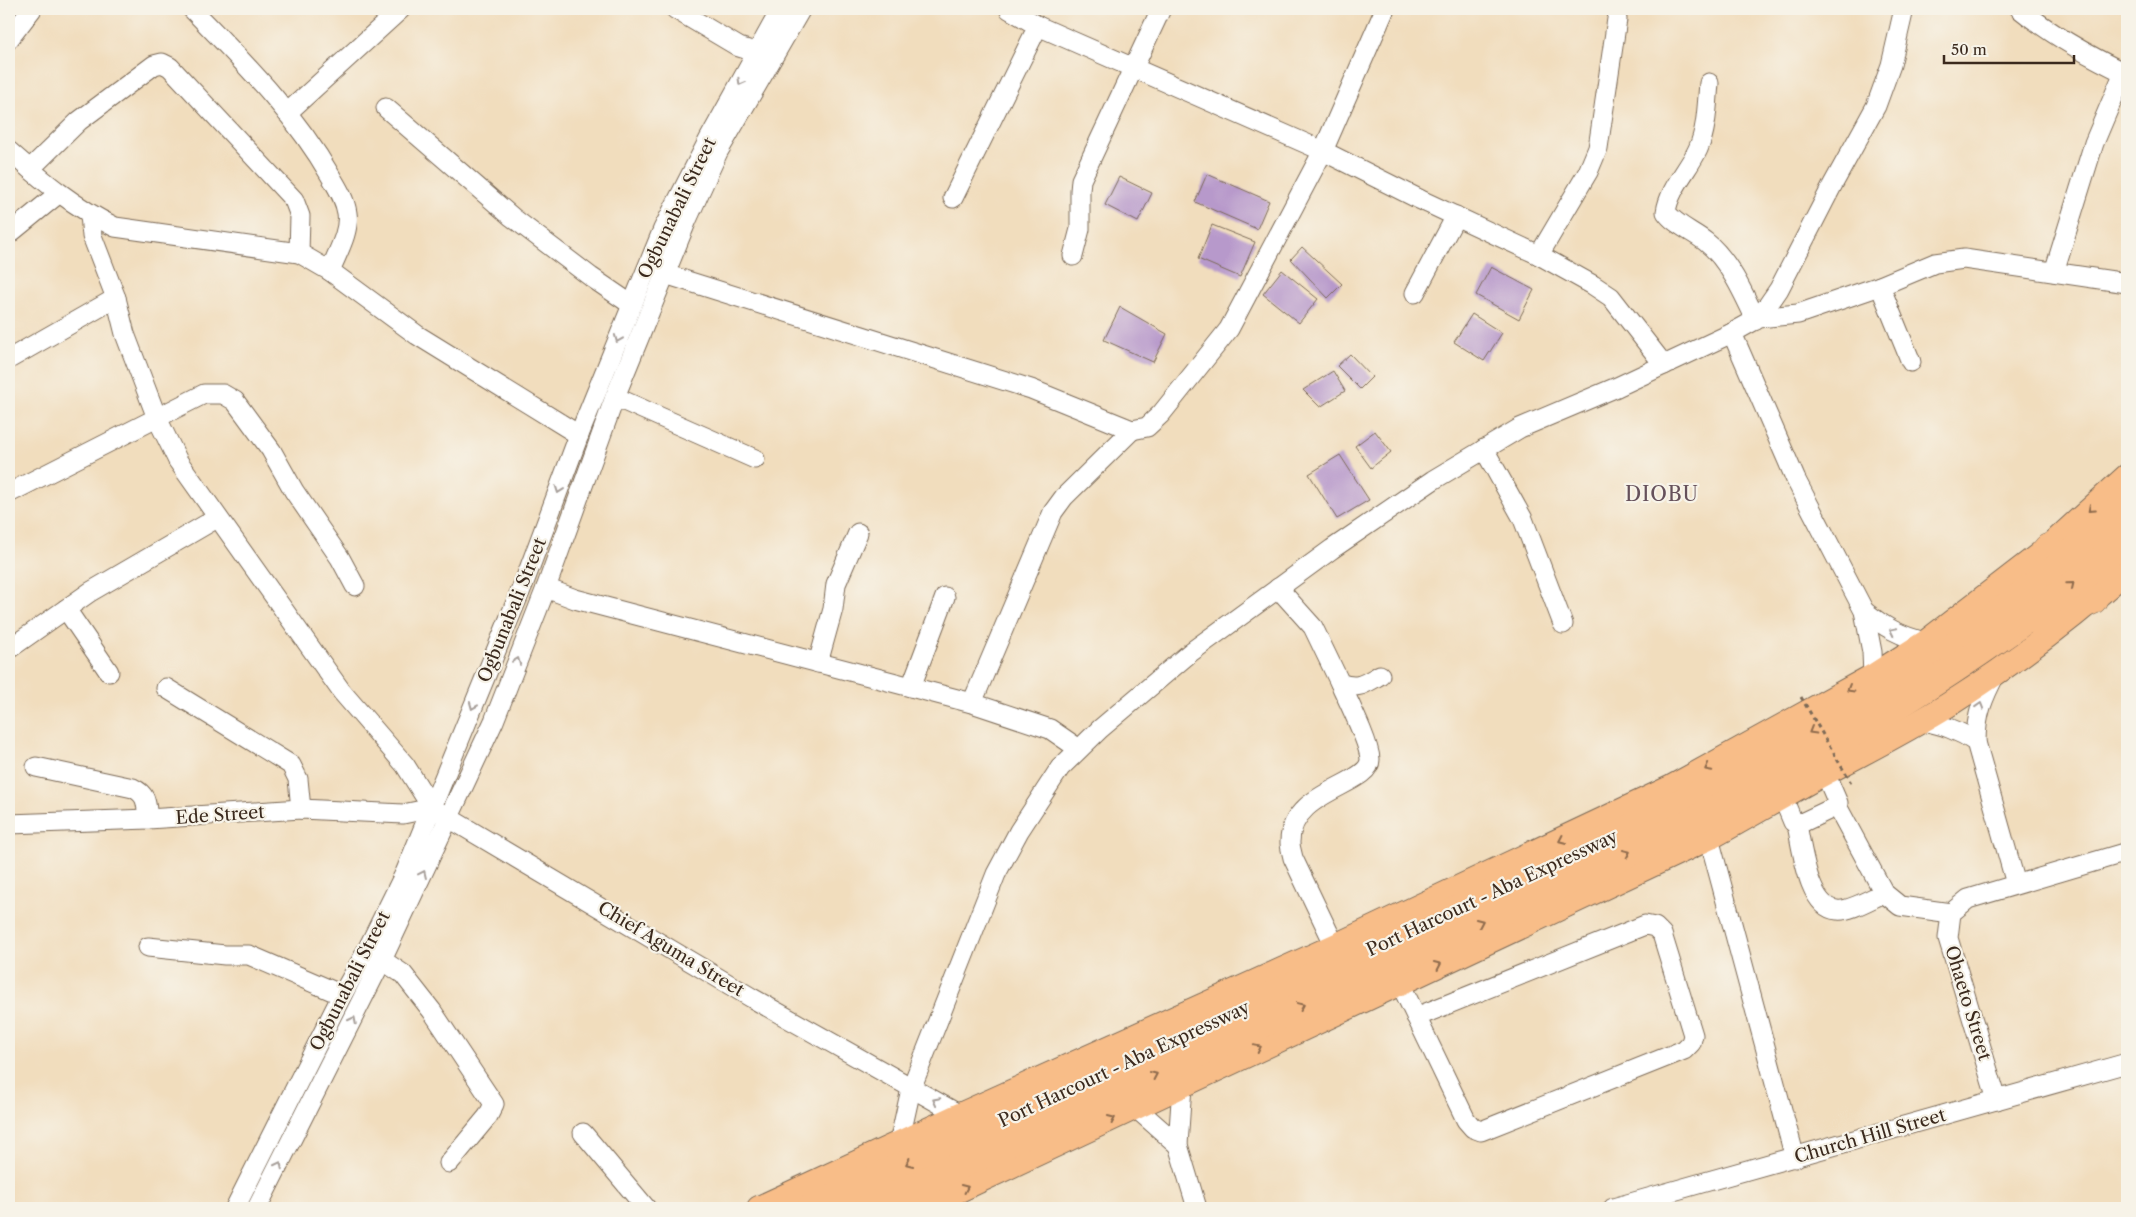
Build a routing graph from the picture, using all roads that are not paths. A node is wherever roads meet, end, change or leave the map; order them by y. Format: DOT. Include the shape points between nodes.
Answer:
graph roads {
  1 [pos="32,9"];
  2 [pos="192,9"];
  3 [pos="401,9"];
  4 [pos="675,9"];
  5 [pos="781,9"];
  6 [pos="801,9"];
  7 [pos="1009,9"];
  8 [pos="1161,9"];
  9 [pos="1385,9"];
  10 [pos="1904,9"];
  11 [pos="2020,9"];
  12 [pos="1618,19"];
  13 [pos="1038,26"];
  14 [pos="9,39"];
  15 [pos="758,53"];
  16 [pos="1134,68"];
  17 [pos="2125,73"];
  18 [pos="1709,84"];
  19 [pos="386,108"];
  20 [pos="287,113"];
  21 [pos="9,151"];
  22 [pos="1323,151"];
  23 [pos="30,169"];
  24 [pos="58,194"];
  25 [pos="953,198"];
  26 [pos="90,215"];
  27 [pos="1456,216"];
  28 [pos="9,234"];
  29 [pos="299,253"];
  30 [pos="1073,256"];
  31 [pos="1539,256"];
  32 [pos="330,271"];
  33 [pos="2054,272"];
  34 [pos="665,274"];
  35 [pos="2127,283"];
  36 [pos="1880,286"];
  37 [pos="1415,293"];
  38 [pos="116,298"];
  39 [pos="632,305"];
  40 [pos="1757,319"];
  41 [pos="1732,333"];
  42 [pos="9,359"];
  43 [pos="1911,362"];
  44 [pos="1664,365"];
  45 [pos="615,397"];
  46 [pos="157,418"];
  47 [pos="1132,430"];
  48 [pos="579,435"];
  49 [pos="1484,449"];
  50 [pos="755,458"];
  51 [pos="2127,476"];
  52 [pos="9,493"];
  53 [pos="2127,502"];
  54 [pos="217,518"];
  55 [pos="858,533"];
  56 [pos="2127,536"];
  57 [pos="2048,548"];
  58 [pos="2127,570"];
  59 [pos="355,586"];
  60 [pos="546,588"];
  61 [pos="1278,588"];
  62 [pos="945,597"];
  63 [pos="2093,600"];
  64 [pos="66,609"];
  65 [pos="1864,611"];
  66 [pos="1562,624"];
  67 [pos="1989,644"];
  68 [pos="9,649"];
  69 [pos="1928,652"];
  70 [pos="818,663"];
  71 [pos="109,672"];
  72 [pos="1996,672"];
  73 [pos="1380,675"];
  74 [pos="1873,676"];
  75 [pos="1340,683"];
  76 [pos="911,687"];
  77 [pos="166,688"];
  78 [pos="972,704"];
  79 [pos="1922,721"];
  80 [pos="1976,742"];
  81 [pos="1079,749"];
  82 [pos="36,767"];
  83 [pos="1825,773"];
  84 [pos="1783,798"];
  85 [pos="1837,806"];
  86 [pos="432,808"];
  87 [pos="301,809"];
  88 [pos="450,818"];
  89 [pos="148,820"];
  90 [pos="9,824"];
  91 [pos="1797,825"];
  92 [pos="1709,838"];
  93 [pos="2127,852"];
  94 [pos="2016,884"];
  95 [pos="1884,893"];
  96 [pos="1951,913"];
  97 [pos="1335,946"];
  98 [pos="148,947"];
  99 [pos="382,960"];
  100 [pos="1400,983"];
  101 [pos="342,995"];
  102 [pos="1416,1017"];
  103 [pos="2127,1063"];
  104 [pos="1182,1086"];
  105 [pos="911,1089"];
  106 [pos="1997,1100"];
  107 [pos="1136,1108"];
  108 [pos="960,1115"];
  109 [pos="1024,1123"];
  110 [pos="584,1133"];
  111 [pos="899,1143"];
  112 [pos="1178,1145"];
  113 [pos="1795,1158"];
  114 [pos="449,1163"];
  115 [pos="235,1208"];
  116 [pos="257,1208"];
  117 [pos="646,1208"];
  118 [pos="759,1208"];
  119 [pos="811,1208"];
  120 [pos="868,1208"];
  121 [pos="921,1208"];
  122 [pos="1197,1208"];
  123 [pos="1613,1208"];
  1 -- 14 [label="street"];
  2 -- 20 [label="street"];
  3 -- 20 [label="street"];
  4 -- 15 [label="street" via="739,47"];
  5 -- 15 [label="street, Ogbunabali Street"];
  6 -- 34 [label="street, Ogbunabali Street" via="718,152"];
  7 -- 13 [label="street"];
  8 -- 16 [label="street"];
  9 -- 22 [label="street"];
  10 -- 40 [label="street" via="1891,66 1876,106 1779,289"];
  11 -- 17 [label="street" via="2042,27"];
  12 -- 31 [label="street" via="1598,148 1588,172"];
  13 -- 16 [label="street"];
  13 -- 25 [label="street"];
  15 -- 39 [label="street, Ogbunabali Street, one-way" via="663,229"];
  16 -- 22 [label="street"];
  16 -- 30 [label="street" via="1082,180 1080,229"];
  17 -- 33 [label="street" via="2094,143"];
  18 -- 40 [label="street" via="1699,148 1666,212 1715,250 1743,291"];
  19 -- 39 [label="street" via="512,217"];
  20 -- 32 [label="street" via="324,164 344,200 348,215 345,235"];
  21 -- 23 [label="street"];
  22 -- 27 [label="street"];
  22 -- 47 [label="street" via="1229,329 1161,414 1147,427"];
  23 -- 24 [label="street"];
  23 -- 29 [label="street" via="79,120 154,65 162,63 182,79 294,200 300,216"];
  24 -- 26 [label="street"];
  24 -- 28 [label="street"];
  26 -- 29 [label="street" via="115,227"];
  26 -- 38 [label="street" via="92,236"];
  27 -- 31 [label="street"];
  27 -- 37 [label="street"];
  29 -- 32 [label="street"];
  31 -- 44 [label="street" via="1612,297"];
  32 -- 48 [label="street" via="417,335"];
  33 -- 35 [label="street"];
  33 -- 36 [label="street" via="1964,259 1935,263"];
  34 -- 45 [label="street, Ogbunabali Street"];
  34 -- 47 [label="street" via="1031,389"];
  36 -- 40 [label="street" via="1798,314"];
  36 -- 43 [label="street"];
  38 -- 42 [label="street"];
  38 -- 46 [label="street" via="125,334"];
  39 -- 48 [label="street, Ogbunabali Street, one-way"];
  40 -- 41 [label="street"];
  41 -- 44 [label="street"];
  41 -- 65 [label="street" via="1796,480"];
  44 -- 49 [label="street" via="1520,428"];
  45 -- 50 [label="street"];
  45 -- 60 [label="street, Ogbunabali Street"];
  46 -- 52 [label="street"];
  46 -- 54 [label="street" via="178,461"];
  46 -- 59 [label="street" via="204,394 223,394 235,401 271,450"];
  47 -- 78 [label="street" via="1053,512"];
  48 -- 86 [label="street, Ogbunabali Street, one-way" via="525,580"];
  49 -- 61 [label="street" via="1433,480"];
  49 -- 66 [label="street" via="1523,519"];
  51 -- 57 [label="main road, one-way"];
  53 -- 69 [label="highway, Port Harcourt - Aba Expressway" via="2054,570 1968,636"];
  54 -- 64 [label="street"];
  54 -- 86 [label="street" via="342,692 405,765"];
  55 -- 70 [label="street" via="836,584"];
  67 -- 56 [label="highway, Port Harcourt - Aba Expressway, one-way" via="2072,585"];
  57 -- 69 [label="highway" via="2022,581 1936,651"];
  58 -- 63 [label="main road"];
  60 -- 70 [label="street" via="575,599"];
  88 -- 60 [label="street, Ogbunabali Street, one-way" via="494,721"];
  61 -- 75 [label="street" via="1313,627"];
  61 -- 81 [label="street" via="1191,652"];
  62 -- 76 [label="street"];
  63 -- 67 [label="highway" via="2000,643"];
  63 -- 72 [label="main road"];
  64 -- 68 [label="street"];
  64 -- 71 [label="street"];
  69 -- 65 [label="street, one-way" via="1884,627"];
  65 -- 74 [label="street"];
  109 -- 67 [label="highway, Port Harcourt - Aba Expressway, one-way" via="1733,802 1887,713"];
  69 -- 74 [label="main road"];
  69 -- 109 [label="highway, Port Harcourt - Aba Expressway, one-way" via="1788,745 1606,840"];
  70 -- 76 [label="street"];
  72 -- 79 [label="main road"];
  80 -- 72 [label="street, one-way" via="1976,720"];
  73 -- 75 [label="street" via="1358,687"];
  74 -- 97 [label="main road, one-way" via="1672,788"];
  75 -- 97 [label="street" via="1370,760 1361,775 1316,798 1300,813 1290,842 1293,858"];
  76 -- 78 [label="street"];
  77 -- 87 [label="street" via="291,765 298,779"];
  78 -- 81 [label="street" via="1050,729"];
  79 -- 80 [label="street" via="1946,726"];
  79 -- 83 [label="main road"];
  80 -- 94 [label="street"];
  81 -- 105 [label="street" via="1060,768 1019,831 996,874"];
  82 -- 89 [label="street" via="133,788 145,797"];
  83 -- 84 [label="main road"];
  83 -- 85 [label="street"];
  84 -- 91 [label="street"];
  84 -- 92 [label="main road"];
  85 -- 91 [label="street"];
  85 -- 95 [label="street"];
  86 -- 87 [label="street, Ede Street" via="403,814"];
  86 -- 88 [label="street, Chief Aguma Street"];
  86 -- 101 [label="street, Ogbunabali Street" via="405,872"];
  87 -- 89 [label="street, Ede Street"];
  99 -- 88 [label="street, Ogbunabali Street, one-way"];
  88 -- 105 [label="street, Chief Aguma Street"];
  89 -- 90 [label="street, Ede Street"];
  91 -- 95 [label="street" via="1810,880 1817,898 1827,907 1847,909"];
  100 -- 92 [label="main road, one-way"];
  92 -- 113 [label="street"];
  93 -- 94 [label="street"];
  94 -- 96 [label="street" via="1968,899"];
  95 -- 96 [label="street" via="1900,906"];
  96 -- 106 [label="street, Ohaeto Street" via="1948,938"];
  97 -- 108 [label="main road"];
  98 -- 101 [label="street" via="249,955"];
  99 -- 114 [label="street" via="402,974 432,1011 494,1104 488,1116"];
  116 -- 99 [label="street, Ogbunabali Street, one-way"];
  100 -- 102 [label="street"];
  104 -- 100 [label="main road, one-way"];
  101 -- 115 [label="street, Ogbunabali Street"];
  102 -- 102 [label="street" via="1466,1120 1481,1131 1684,1050 1693,1035 1662,934 1655,927 1645,925"];
  103 -- 106 [label="street, Church Hill Street"];
  104 -- 107 [label="main road"];
  104 -- 112 [label="street"];
  108 -- 105 [label="street, Chief Aguma Street, one-way"];
  105 -- 111 [label="street"];
  106 -- 113 [label="street, Church Hill Street"];
  107 -- 112 [label="street"];
  121 -- 107 [label="main road, one-way"];
  108 -- 111 [label="main road"];
  109 -- 119 [label="highway, Port Harcourt - Aba Expressway, one-way"];
  109 -- 120 [label="highway, Port Harcourt - Aba Expressway"];
  110 -- 117 [label="street"];
  111 -- 118 [label="main road"];
  112 -- 122 [label="street"];
  113 -- 123 [label="street, Church Hill Street"];
}
